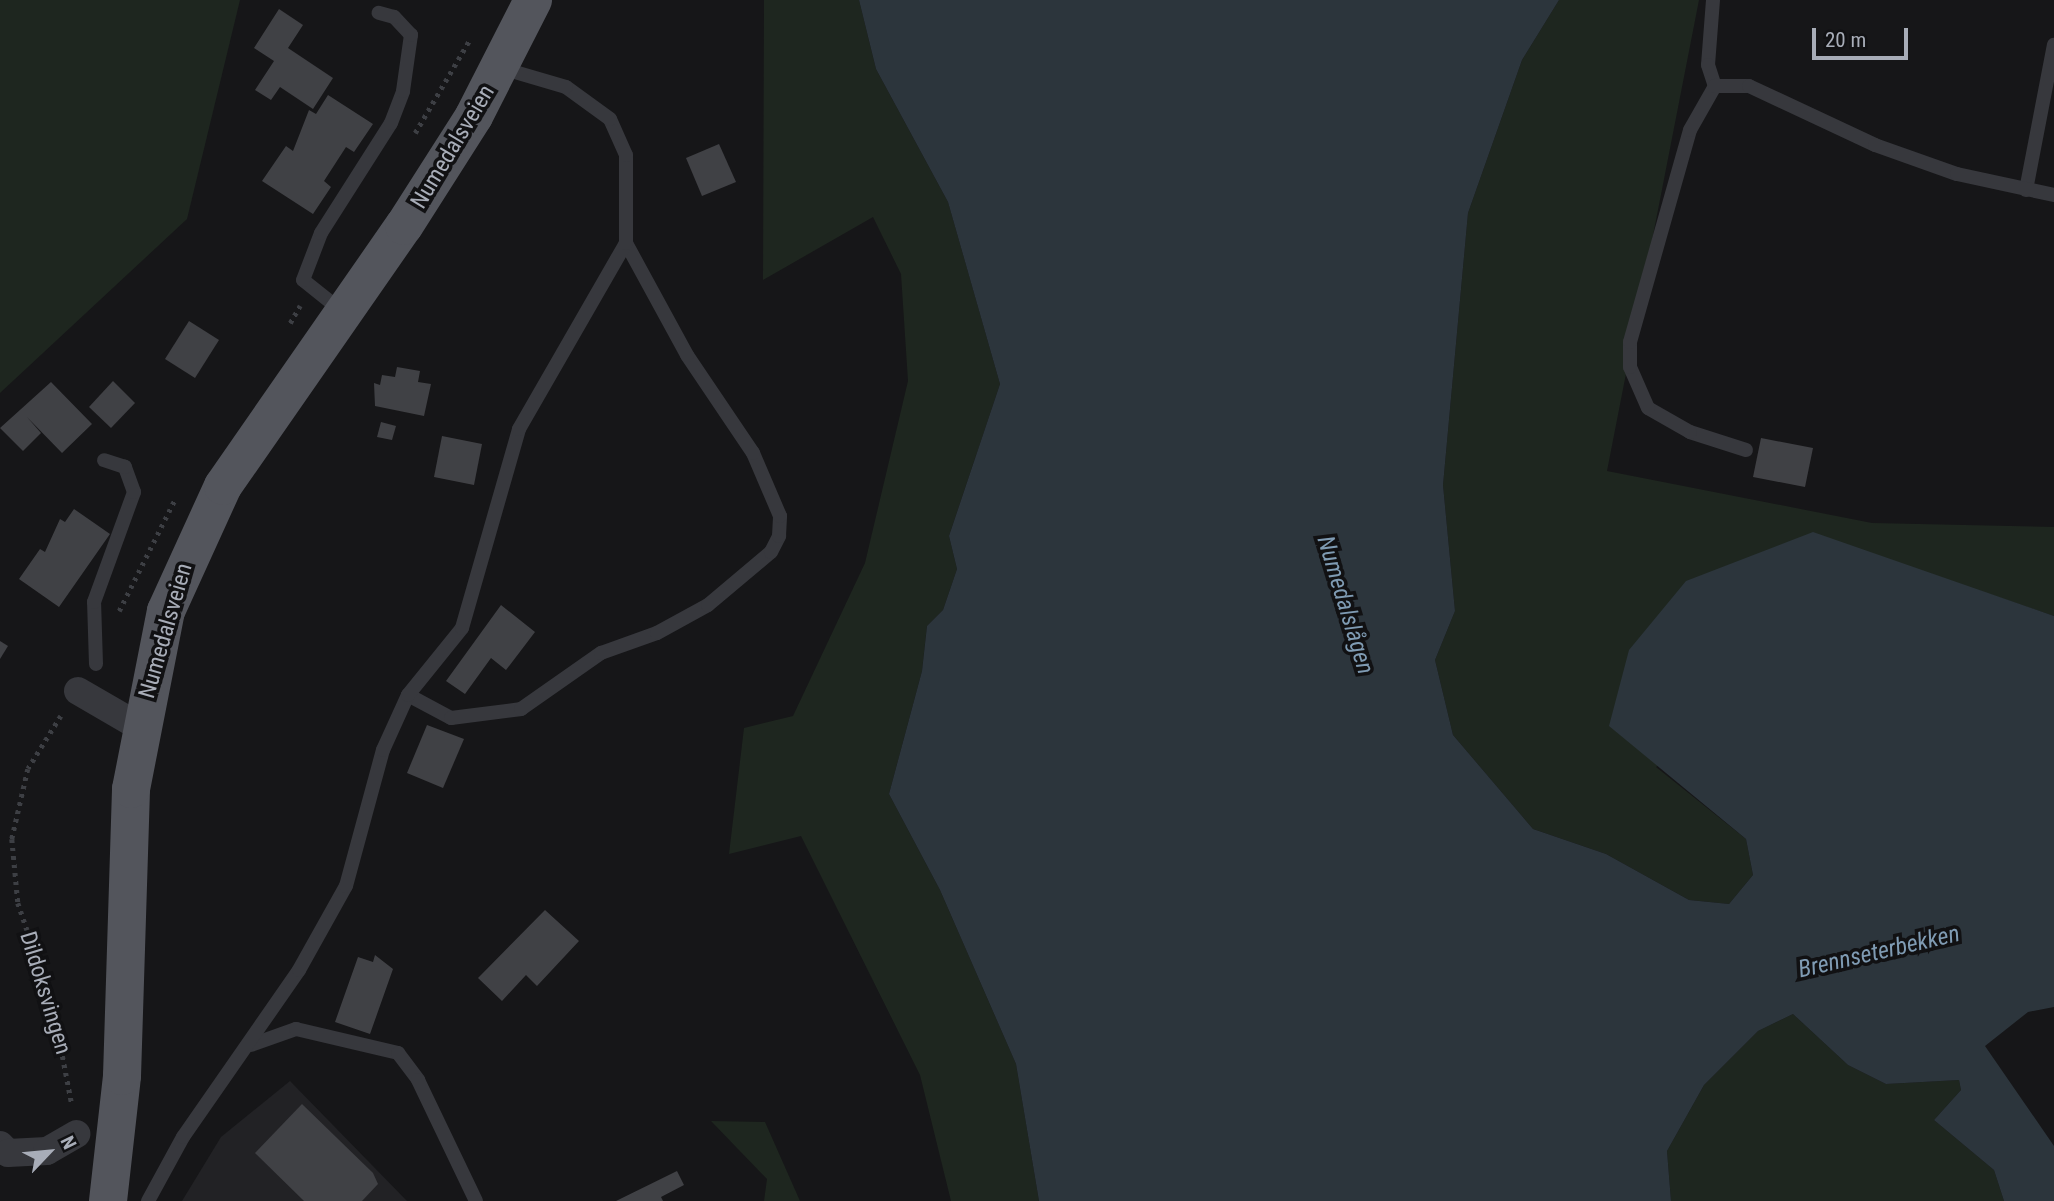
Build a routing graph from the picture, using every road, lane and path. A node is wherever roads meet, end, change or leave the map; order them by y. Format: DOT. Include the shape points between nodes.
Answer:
graph roads {
  1 [pos="533,0"];
  2 [pos="1713,0"];
  3 [pos="379,13"];
  4 [pos="2054,45"];
  5 [pos="501,68"];
  6 [pos="1715,86"];
  7 [pos="2026,190"];
  8 [pos="2054,195"];
  9 [pos="626,243"];
  10 [pos="344,313"];
  11 [pos="1746,450"];
  12 [pos="104,460"];
  13 [pos="96,664"];
  14 [pos="78,691"];
  15 [pos="408,695"];
  16 [pos="140,727"];
  17 [pos="242,1052"];
  18 [pos="76,1134"];
  19 [pos="0,1145"];
  20 [pos="108,1201"];
  21 [pos="148,1201"];
  22 [pos="476,1201"];
  1 -- 5 [label="main road, Numedalsveien"];
  2 -- 6 [label="lane" via="1708,46"];
  3 -- 10 [label="lane" via="394,17 411,35 403,91 391,123 321,233 303,281"];
  4 -- 7 [label="lane"];
  5 -- 9 [label="lane, Numedalsveien" via="566,87 610,119 626,155"];
  5 -- 10 [label="main road, Numedalsveien"];
  6 -- 7 [label="lane" via="1749,86 1875,145"];
  6 -- 11 [label="lane" via="1690,130 1630,342 1630,367 1648,408 1690,432"];
  7 -- 8 [label="lane"];
  9 -- 15 [label="lane, Numedalsveien" via="519,429 462,628"];
  9 -- 15 [label="lane, Numedalsveien" via="687,355 753,453 780,516 779,537 771,552 708,605 657,633 601,653 532,704 471,720 451,718"];
  10 -- 16 [label="main road, Numedalsveien" via="256,434 191,545 166,611"];
  12 -- 13 [label="lane" via="125,467 134,492 94,602"];
  14 -- 16 [label="street"];
  14 -- 18 [label="path, Dildoksvingen" via="28,769 12,839 18,903 53,1006"];
  15 -- 17 [label="lane, Numedalsveien" via="383,750 346,886 299,970"];
  16 -- 20 [label="main road, Numedalsveien" via="127,842 119,1127"];
  17 -- 21 [label="lane, Numedalsveien"];
  17 -- 22 [label="lane, Numedalsveien" via="264,1037 296,1030 398,1053 418,1080"];
  18 -- 19 [label="street" via="47,1151 8,1153"];
}
